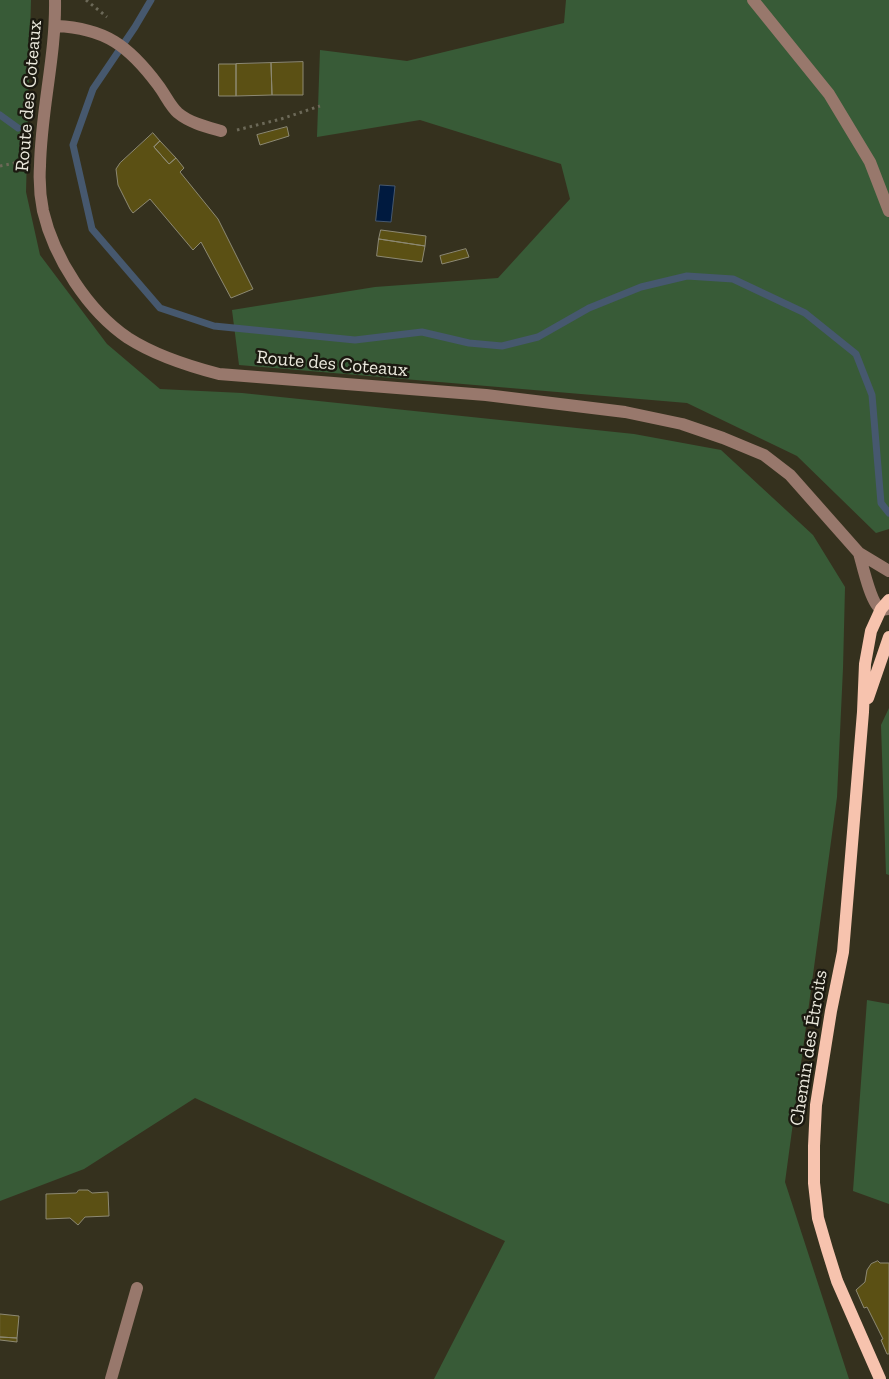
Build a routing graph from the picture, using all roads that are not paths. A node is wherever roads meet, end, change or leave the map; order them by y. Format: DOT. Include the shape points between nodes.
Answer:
graph roads {
  1 [pos="55,0"];
  2 [pos="753,0"];
  3 [pos="56,26"];
  4 [pos="221,131"];
  5 [pos="889,211"];
  6 [pos="859,553"];
  7 [pos="889,571"];
  8 [pos="886,606"];
  9 [pos="889,637"];
  10 [pos="863,712"];
  11 [pos="137,1288"];
  12 [pos="110,1379"];
  13 [pos="880,1379"];
  1 -- 3 [label="street, Route des Coteaux"];
  2 -- 5 [label="street" via="829,94 870,162"];
  3 -- 4 [label="street" via="76,26 107,36 134,56 178,113"];
  3 -- 6 [label="street, Route des Coteaux" via="40,165 43,211 65,266 90,304 128,338 185,365 219,374 486,395 625,412 682,424 764,455 790,475"];
  6 -- 7 [label="street, Route des Coteaux"];
  6 -- 8 [label="street, Route des Coteaux" via="870,594 876,605"];
  8 -- 10 [label="main road, Chemin des Étroits" via="871,631 865,664"];
  9 -- 10 [label="main road, Chemin des Étroits"];
  10 -- 13 [label="main road, Chemin des Étroits" via="843,952 816,1104 814,1183 818,1218 837,1281"];
  11 -- 12 [label="street"];
}
